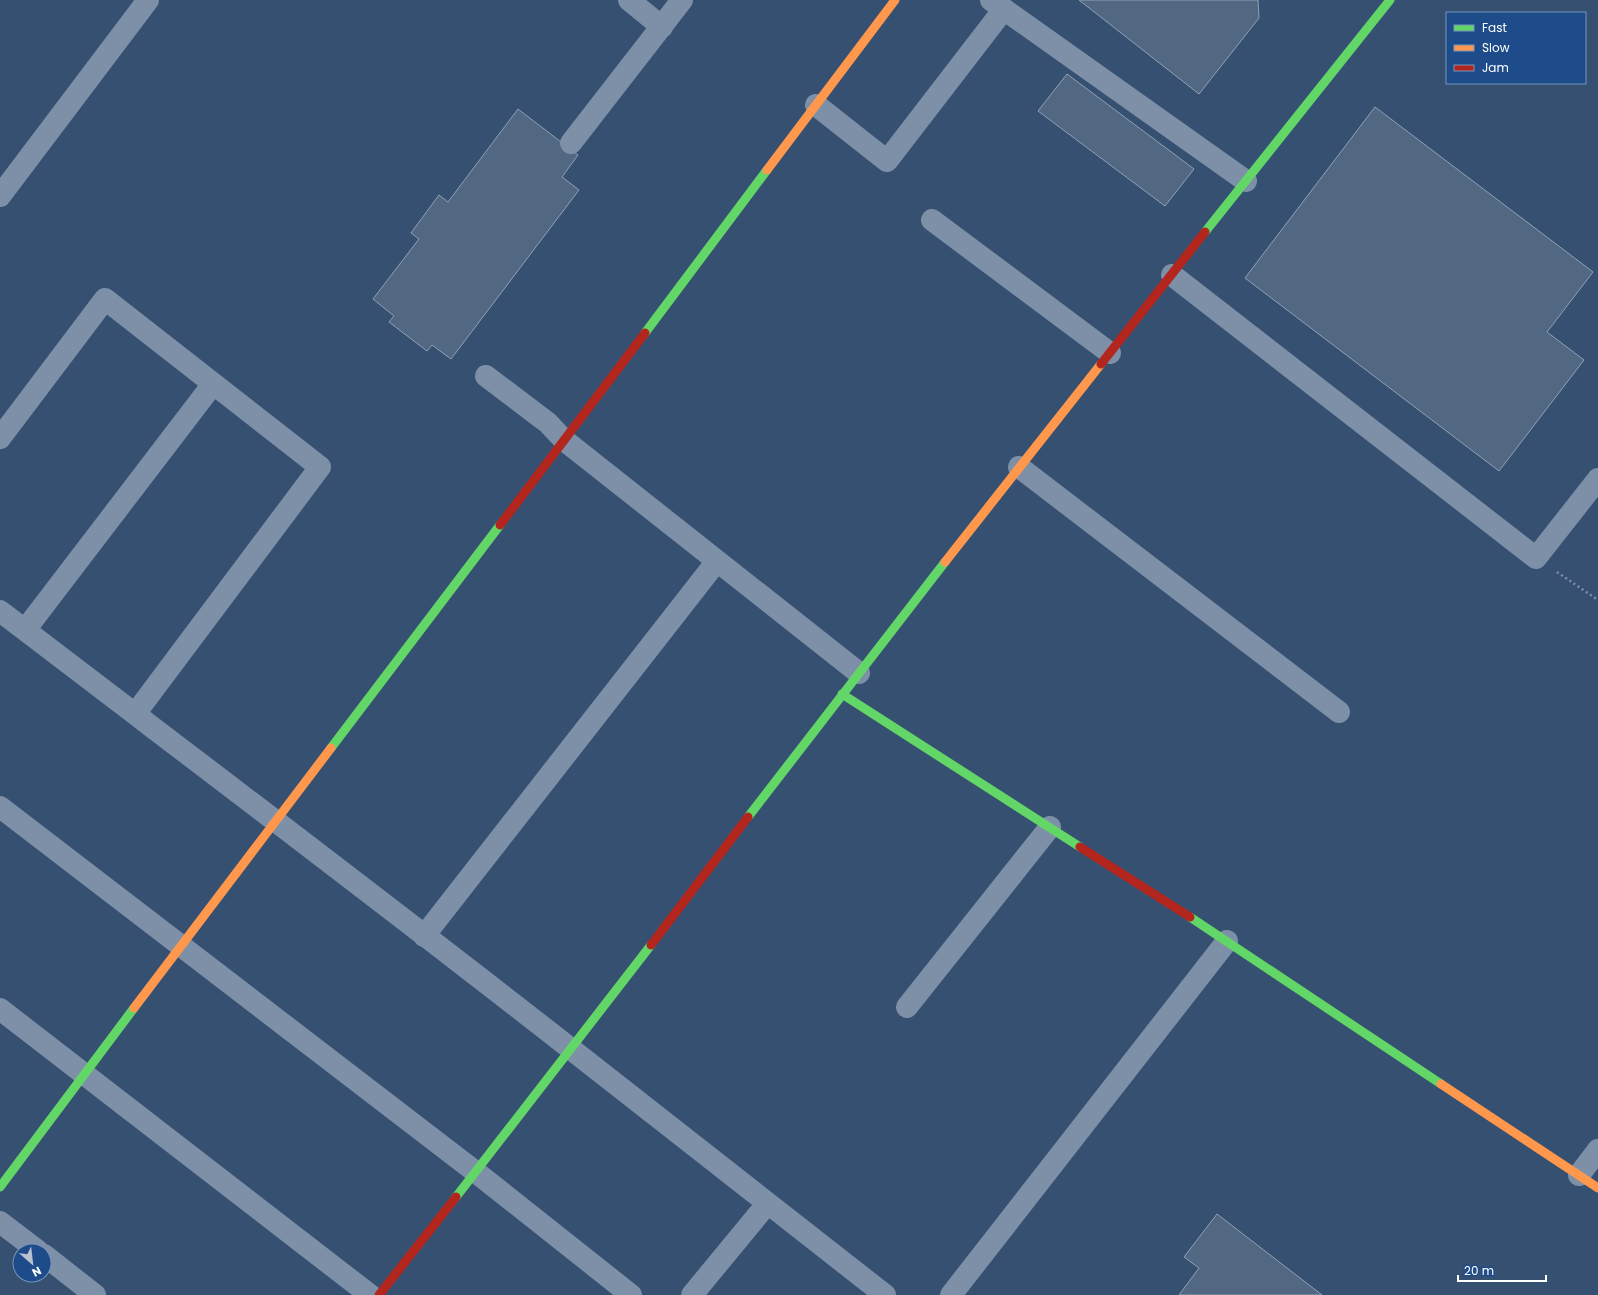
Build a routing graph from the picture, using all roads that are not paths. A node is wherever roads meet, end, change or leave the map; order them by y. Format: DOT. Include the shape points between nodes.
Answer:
graph roads {
  1 [pos="148,0"];
  2 [pos="629,0"];
  3 [pos="682,0"];
  4 [pos="895,0"];
  5 [pos="1390,0"];
  6 [pos="997,5"];
  7 [pos="662,27"];
  8 [pos="816,105"];
  9 [pos="571,143"];
  10 [pos="1246,181"];
  11 [pos="0,196"];
  12 [pos="932,220"];
  13 [pos="1172,274"];
  14 [pos="1110,353"];
  15 [pos="486,376"];
  16 [pos="213,384"];
  17 [pos="0,438"];
  18 [pos="564,440"];
  19 [pos="1019,467"];
  20 [pos="1598,480"];
  21 [pos="717,561"];
  22 [pos="0,611"];
  23 [pos="25,630"];
  24 [pos="859,673"];
  25 [pos="842,694"];
  26 [pos="1339,712"];
  27 [pos="135,714"];
  28 [pos="0,807"];
  29 [pos="276,821"];
  30 [pos="1050,827"];
  31 [pos="424,936"];
  32 [pos="1227,941"];
  33 [pos="180,946"];
  34 [pos="907,1007"];
  35 [pos="0,1009"];
  36 [pos="571,1049"];
  37 [pos="84,1074"];
  38 [pos="1598,1150"];
  39 [pos="476,1173"];
  40 [pos="1578,1175"];
  41 [pos="0,1187"];
  42 [pos="1598,1188"];
  43 [pos="767,1204"];
  44 [pos="0,1222"];
  45 [pos="28,1243"];
  46 [pos="52,1261"];
  47 [pos="95,1295"];
  48 [pos="370,1295"];
  49 [pos="380,1295"];
  50 [pos="632,1295"];
  51 [pos="692,1295"];
  52 [pos="885,1295"];
  53 [pos="951,1295"];
  1 -- 11 [label="street"];
  2 -- 7 [label="street"];
  3 -- 7 [label="street"];
  4 -- 8 [label="street"];
  5 -- 10 [label="street"];
  6 -- 8 [label="street" via="887,161"];
  6 -- 10 [label="street"];
  7 -- 9 [label="street"];
  8 -- 18 [label="street"];
  10 -- 13 [label="street"];
  12 -- 14 [label="street"];
  13 -- 14 [label="street"];
  13 -- 20 [label="street" via="1536,558"];
  14 -- 19 [label="street"];
  15 -- 18 [label="street" via="548,423"];
  16 -- 17 [label="street" via="104,299"];
  16 -- 23 [label="street"];
  16 -- 27 [label="street" via="320,467"];
  18 -- 21 [label="street"];
  18 -- 29 [label="street"];
  19 -- 24 [label="street"];
  19 -- 26 [label="street"];
  21 -- 24 [label="street"];
  21 -- 31 [label="street"];
  22 -- 23 [label="street"];
  23 -- 27 [label="street"];
  24 -- 25 [label="street"];
  25 -- 30 [label="street"];
  25 -- 36 [label="street"];
  27 -- 29 [label="street"];
  28 -- 33 [label="street"];
  29 -- 31 [label="street"];
  29 -- 33 [label="street"];
  30 -- 32 [label="street"];
  30 -- 34 [label="street"];
  31 -- 36 [label="street"];
  32 -- 40 [label="street"];
  32 -- 53 [label="street"];
  33 -- 37 [label="street"];
  33 -- 39 [label="street"];
  35 -- 37 [label="street"];
  36 -- 39 [label="street"];
  36 -- 43 [label="street"];
  37 -- 41 [label="street"];
  37 -- 48 [label="street"];
  38 -- 40 [label="street"];
  39 -- 49 [label="street"];
  39 -- 50 [label="street"];
  40 -- 42 [label="street"];
  43 -- 51 [label="street"];
  43 -- 52 [label="street"];
  44 -- 45 [label="street"];
  46 -- 47 [label="street"];
}
